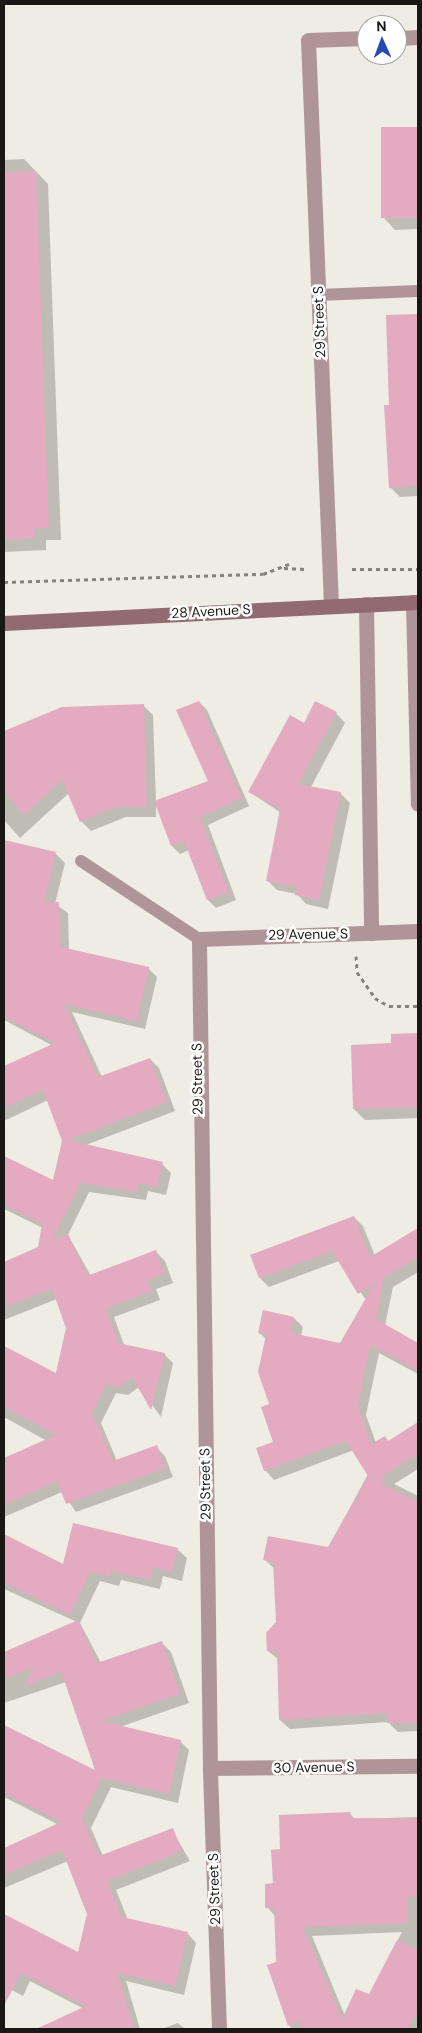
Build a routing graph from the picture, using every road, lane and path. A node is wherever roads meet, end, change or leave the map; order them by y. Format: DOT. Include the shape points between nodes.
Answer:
graph roads {
  1 [pos="357,38"];
  2 [pos="418,291"];
  3 [pos="318,295"];
  4 [pos="290,564"];
  5 [pos="359,568"];
  6 [pos="418,569"];
  7 [pos="4,582"];
  8 [pos="416,602"];
  9 [pos="366,604"];
  10 [pos="331,605"];
  11 [pos="4,623"];
  12 [pos="418,804"];
  13 [pos="81,861"];
  14 [pos="418,930"];
  15 [pos="354,933"];
  16 [pos="371,933"];
  17 [pos="199,939"];
  18 [pos="418,1006"];
  19 [pos="418,1766"];
  20 [pos="210,1768"];
  21 [pos="219,2029"];
  1 -- 3 [label="street, 29 Street S" via="308,40"];
  2 -- 3 [label="lane"];
  3 -- 10 [label="street, 29 Street S"];
  4 -- 7 [label="path" via="263,574"];
  5 -- 6 [label="path"];
  8 -- 9 [label="street, 28 Avenue S"];
  8 -- 12 [label="street"];
  9 -- 10 [label="street, 28 Avenue S"];
  9 -- 16 [label="street"];
  10 -- 11 [label="street, 28 Avenue S"];
  13 -- 17 [label="lane"];
  14 -- 16 [label="street, 29 Avenue S"];
  15 -- 16 [label="street, 29 Avenue S"];
  15 -- 17 [label="street, 29 Avenue S"];
  15 -- 18 [label="path" via="357,972 364,987 389,1006"];
  17 -- 20 [label="street, 29 Street S"];
  19 -- 20 [label="street, 30 Avenue S"];
  20 -- 21 [label="street, 29 Street S"];
}
